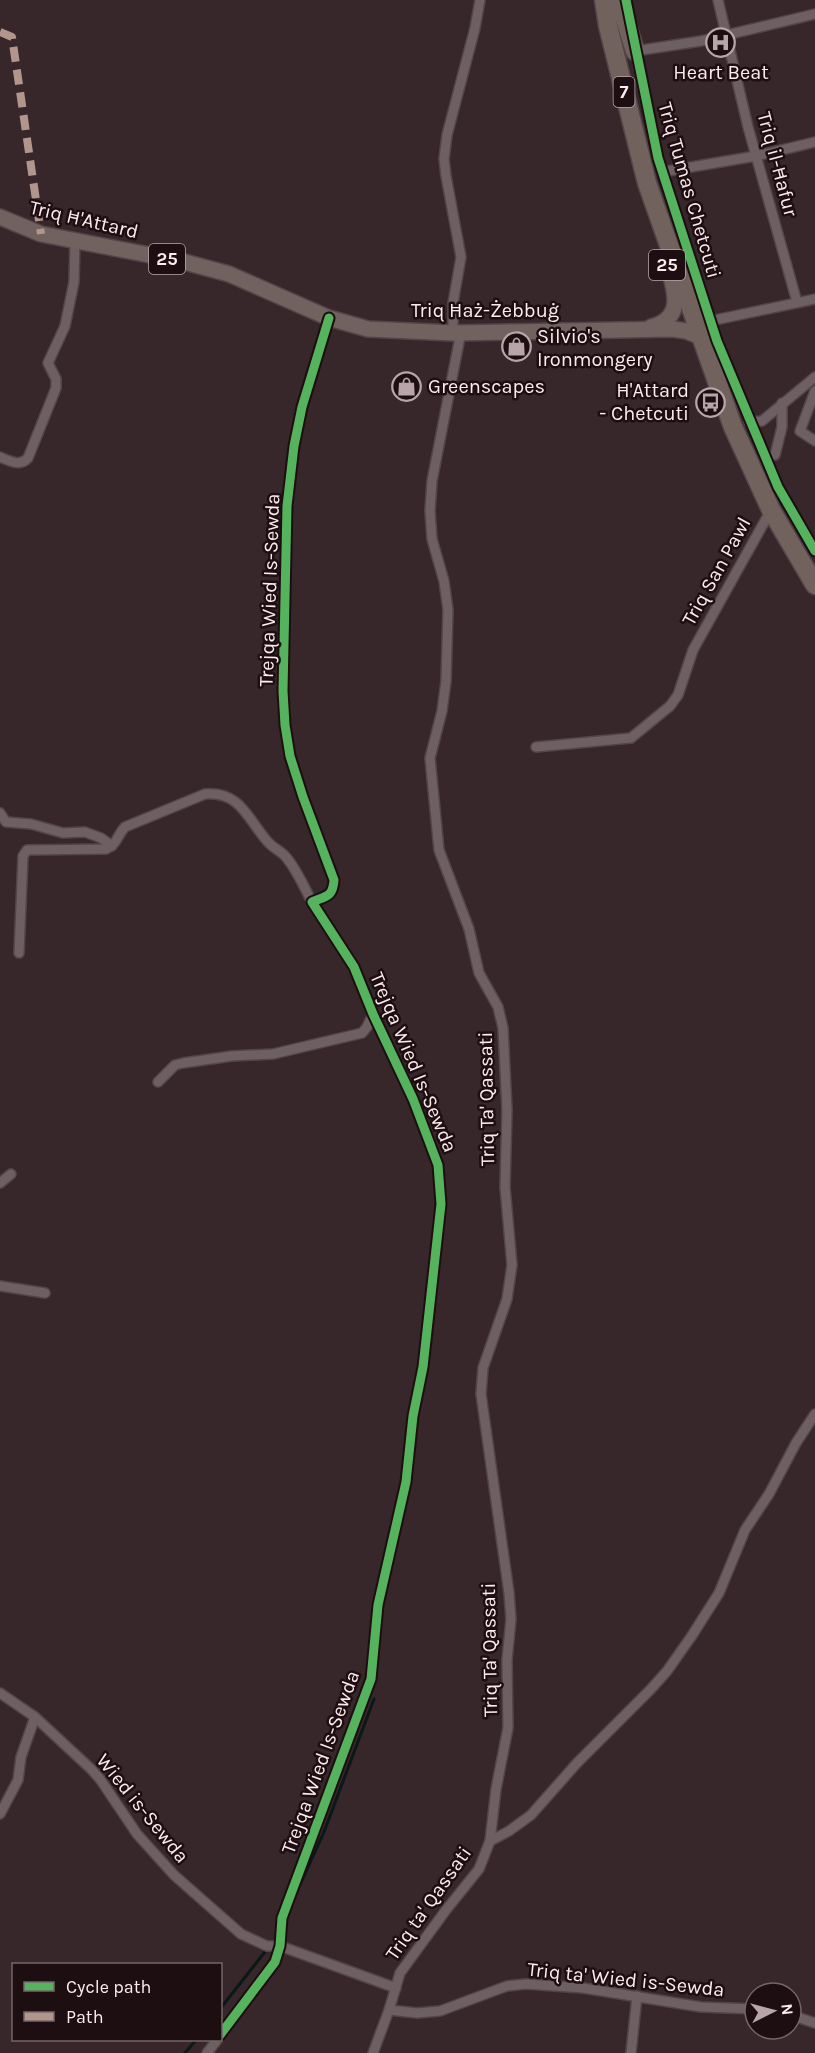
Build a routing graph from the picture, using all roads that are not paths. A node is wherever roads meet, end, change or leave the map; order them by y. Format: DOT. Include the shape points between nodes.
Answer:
graph roads {
  1 [pos="480,0"];
  2 [pos="604,0"];
  3 [pos="619,0"];
  4 [pos="626,0"];
  5 [pos="718,0"];
  6 [pos="815,14"];
  7 [pos="727,34"];
  8 [pos="635,51"];
  9 [pos="815,142"];
  10 [pos="756,156"];
  11 [pos="662,172"];
  12 [pos="646,183"];
  13 [pos="0,217"];
  14 [pos="75,241"];
  15 [pos="815,299"];
  16 [pos="797,302"];
  17 [pos="329,318"];
  18 [pos="709,318"];
  19 [pos="642,329"];
  20 [pos="457,333"];
  21 [pos="701,337"];
  22 [pos="815,377"];
  23 [pos="815,391"];
  24 [pos="782,403"];
  25 [pos="750,422"];
  26 [pos="782,427"];
  27 [pos="800,431"];
  28 [pos="815,441"];
  29 [pos="775,455"];
  30 [pos="0,457"];
  31 [pos="771,510"];
  32 [pos="815,551"];
  33 [pos="815,585"];
  34 [pos="536,747"];
  35 [pos="0,813"];
  36 [pos="112,846"];
  37 [pos="312,902"];
  38 [pos="19,953"];
  39 [pos="372,1014"];
  40 [pos="158,1082"];
  41 [pos="12,1174"];
  42 [pos="0,1183"];
  43 [pos="0,1286"];
  44 [pos="45,1293"];
  45 [pos="815,1414"];
  46 [pos="0,1693"];
  47 [pos="35,1717"];
  48 [pos="0,1814"];
  49 [pos="490,1841"];
  50 [pos="280,1946"];
  51 [pos="396,1988"];
  52 [pos="638,1996"];
  53 [pos="743,2009"];
  54 [pos="389,2010"];
  55 [pos="222,2032"];
  56 [pos="216,2041"];
  57 [pos="207,2053"];
  58 [pos="373,2053"];
  59 [pos="631,2053"];
  1 -- 20 [label="street, Triq Ta' Qassati" via="444,159 461,257 453,303"];
  2 -- 12 [label="highway, 7"];
  3 -- 8 [label="highway"];
  4 -- 8 [label="street, Triq Tumas Chetcuti"];
  5 -- 7 [label="street, Triq il-Ħafur"];
  6 -- 7 [label="street"];
  7 -- 8 [label="street"];
  7 -- 10 [label="street, Triq il-Ħafur"];
  8 -- 11 [label="street, Triq Tumas Chetcuti"];
  9 -- 10 [label="street"];
  10 -- 11 [label="street"];
  10 -- 16 [label="street, Triq il-Ħafur"];
  11 -- 18 [label="street, Triq Tumas Chetcuti"];
  12 -- 19 [label="main road, Triq Ħaż-Żebbuġ / 25" via="650,210 676,294 670,317"];
  12 -- 21 [label="highway, 7"];
  13 -- 14 [label="main road, Triq Ħ'Attard / 25" via="41,234"];
  14 -- 17 [label="main road, Triq Ħ'Attard / 25" via="229,274"];
  14 -- 30 [label="street" via="74,282 65,326 48,363 56,388 26,461 18,463"];
  15 -- 16 [label="street"];
  16 -- 18 [label="street" via="715,320"];
  17 -- 20 [label="main road, Triq Ħaż-Żebbuġ / 25" via="368,329"];
  17 -- 37 [label="street, Trejqa Wied Is-Sewda" via="296,431 285,563 287,740 334,880 328,896"];
  18 -- 25 [label="street, Triq Tumas Chetcuti"];
  19 -- 20 [label="main road, Triq Ħaż-Żebbuġ / 25"];
  19 -- 21 [label="main road, Triq Ħaż-Żebbuġ / 25" via="686,331"];
  20 -- 49 [label="street, Triq Ta' Qassati" via="430,512 448,610 446,681 430,758 439,850 469,929 479,974 498,1007 503,1028 505,1187 512,1265 507,1299 483,1368 481,1394 511,1619 508,1728"];
  21 -- 31 [label="highway, 7" via="733,427"];
  22 -- 24 [label="street"];
  23 -- 27 [label="street"];
  24 -- 25 [label="street" via="762,421"];
  24 -- 26 [label="street"];
  25 -- 32 [label="street, Triq Tumas Chetcuti" via="778,487"];
  26 -- 27 [label="street"];
  26 -- 29 [label="street"];
  27 -- 28 [label="street"];
  31 -- 33 [label="highway, 7"];
  31 -- 34 [label="street, Triq San Pawl" via="693,650 678,695 660,716 631,738"];
  35 -- 36 [label="street" via="6,822 85,832"];
  36 -- 37 [label="street" via="126,827 192,797 217,793 250,816 268,842 291,863"];
  36 -- 38 [label="street" via="94,850 30,849 24,853"];
  37 -- 39 [label="street, Trejqa Wied Is-Sewda" via="354,967"];
  39 -- 40 [label="street" via="362,1033 273,1054 183,1063 175,1065"];
  39 -- 50 [label="street, Trejqa Wied Is-Sewda" via="413,1099 438,1165 440,1229 404,1493 375,1619 371,1679 282,1918"];
  41 -- 42 [label="street"];
  43 -- 44 [label="street"];
  45 -- 49 [label="street" via="745,1530 719,1593 667,1671 531,1815"];
  46 -- 47 [label="street, Wied is-Sewda"];
  47 -- 48 [label="street" via="21,1757 18,1780"];
  47 -- 50 [label="street, Wied is-Sewda" via="100,1779 137,1834 174,1875 241,1934 267,1946"];
  49 -- 51 [label="street, Triq ta' Qassati" via="479,1869 400,1973"];
  50 -- 51 [label="street, Wied is-Sewda"];
  50 -- 55 [label="street, Trejqa Wied Is-Sewda" via="275,1962"];
  51 -- 54 [label="street, Triq ta' Qassati"];
  52 -- 53 [label="street, Triq ta' Wied is-Sewda" via="701,2007"];
  52 -- 54 [label="street, Triq ta' Wied is-Sewda" via="526,1984 507,1986 440,2011"];
  52 -- 59 [label="street"];
  54 -- 58 [label="street, Triq ta' Qassati"];
  56 -- 57 [label="street"];
}
